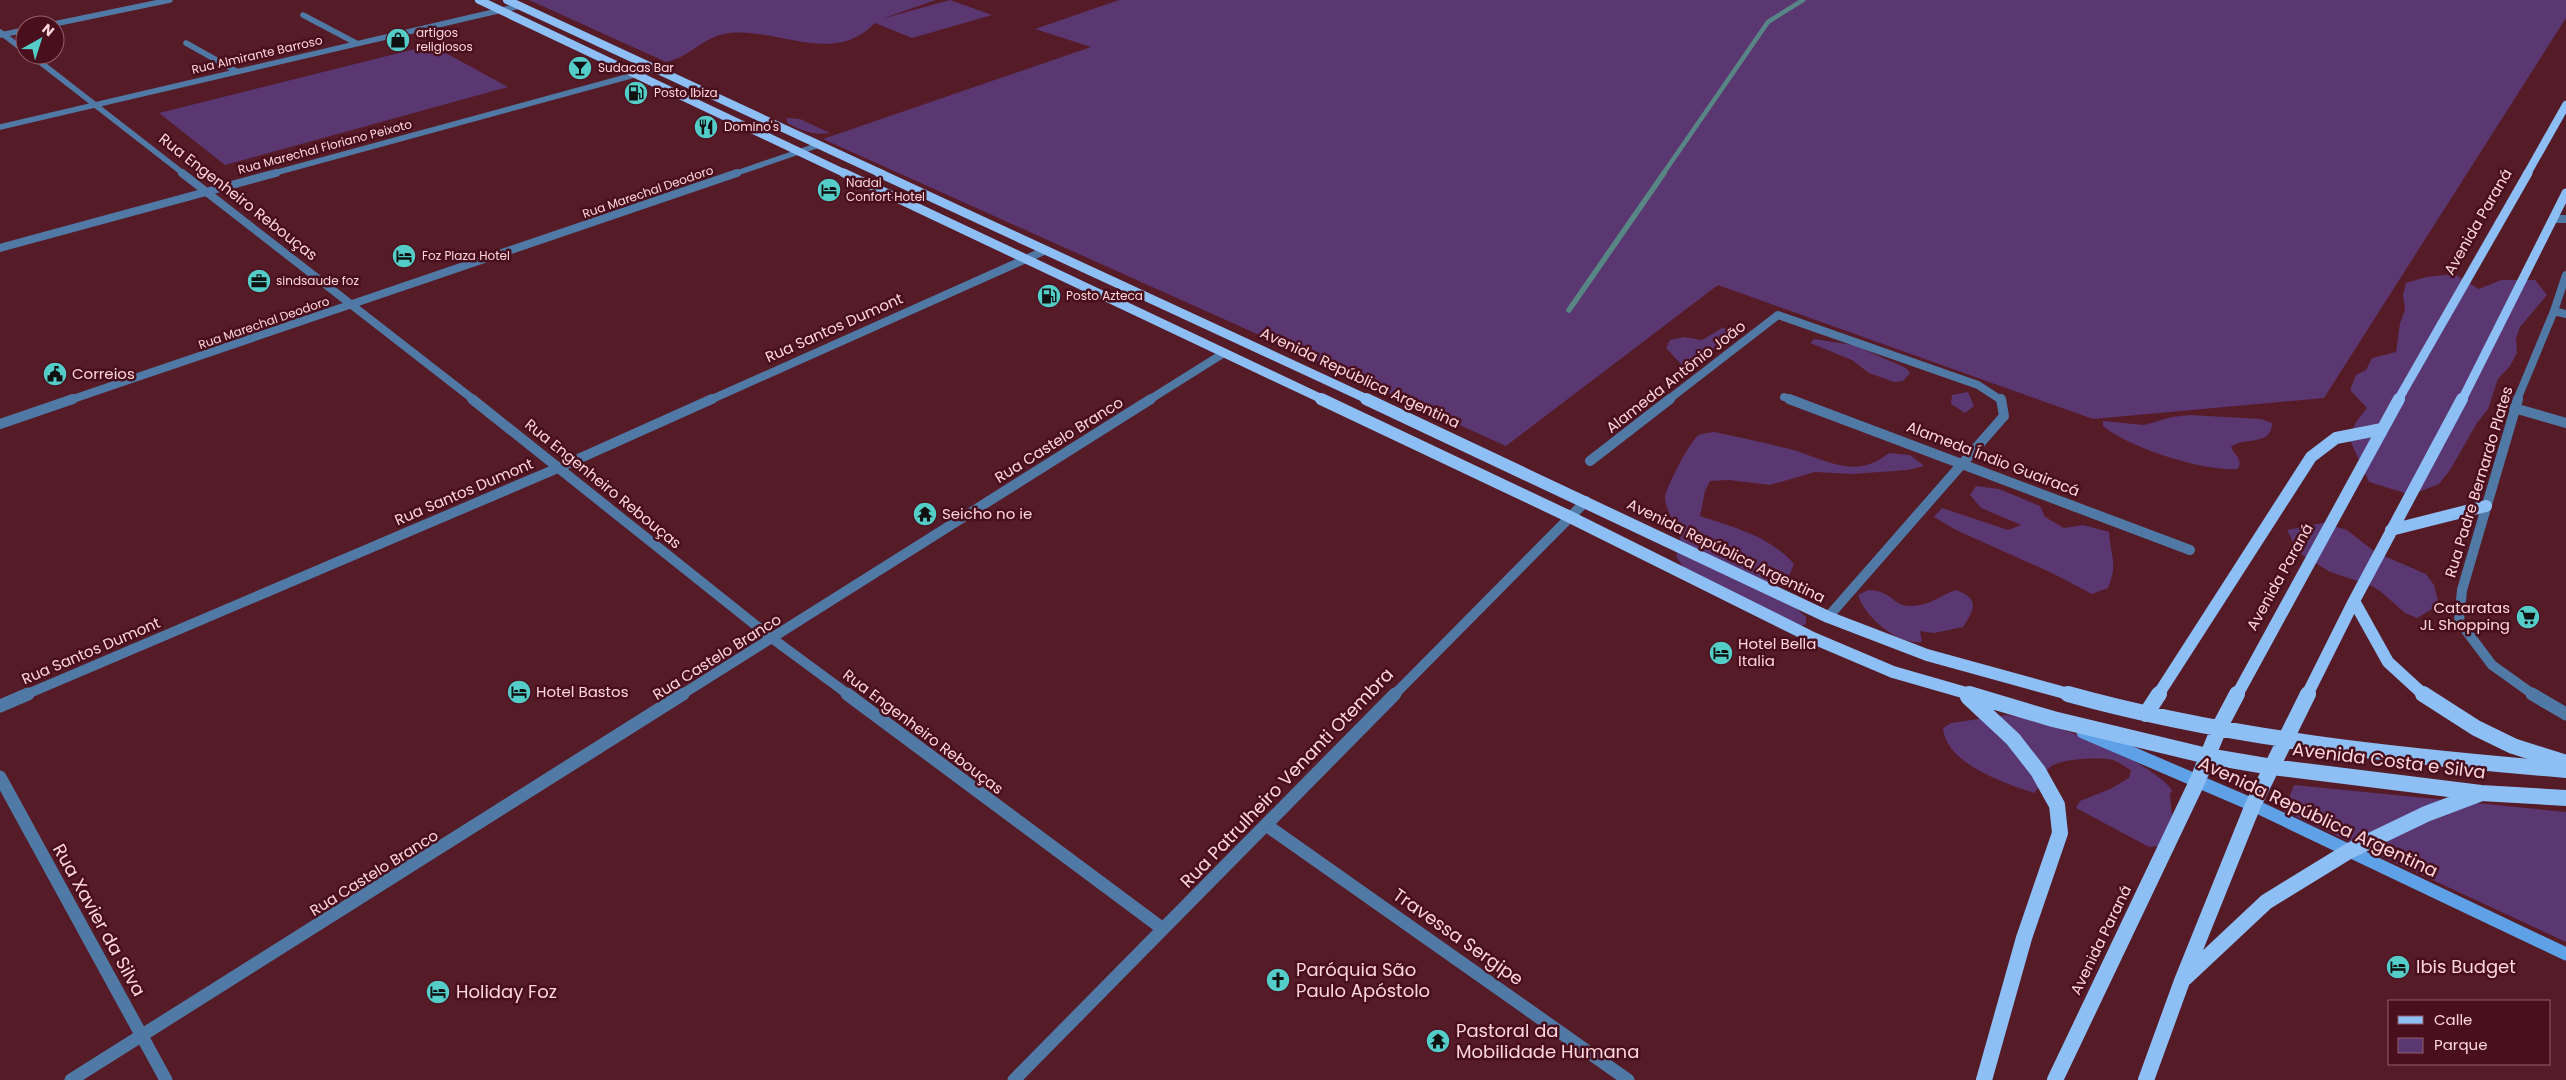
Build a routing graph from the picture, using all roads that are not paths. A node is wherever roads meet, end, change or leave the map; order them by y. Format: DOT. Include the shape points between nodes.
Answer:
graph roads {
  1 [pos="170,0"];
  2 [pos="479,0"];
  3 [pos="506,0"];
  4 [pos="519,6"];
  5 [pos="501,10"];
  6 [pos="302,15"];
  7 [pos="65,22"];
  8 [pos="15,32"];
  9 [pos="1,34"];
  10 [pos="186,43"];
  11 [pos="15,44"];
  12 [pos="356,44"];
  13 [pos="44,65"];
  14 [pos="656,69"];
  15 [pos="236,71"];
  16 [pos="637,74"];
  17 [pos="96,104"];
  18 [pos="2566,105"];
  19 [pos="0,127"];
  20 [pos="820,145"];
  21 [pos="800,152"];
  22 [pos="204,191"];
  23 [pos="2566,193"];
  24 [pos="2553,219"];
  25 [pos="2566,219"];
  26 [pos="0,248"];
  27 [pos="1046,250"];
  28 [pos="1026,259"];
  29 [pos="2566,275"];
  30 [pos="353,305"];
  31 [pos="2554,311"];
  32 [pos="2566,314"];
  33 [pos="1224,353"];
  34 [pos="1784,397"];
  35 [pos="2514,408"];
  36 [pos="2566,423"];
  37 [pos="0,424"];
  38 [pos="2382,428"];
  39 [pos="1590,461"];
  40 [pos="1963,464"];
  41 [pos="558,468"];
  42 [pos="1586,501"];
  43 [pos="2486,506"];
  44 [pos="1568,516"];
  45 [pos="2391,530"];
  46 [pos="2190,550"];
  47 [pos="2354,602"];
  48 [pos="1828,617"];
  49 [pos="773,639"];
  50 [pos="1966,695"];
  51 [pos="0,706"];
  52 [pos="2146,714"];
  53 [pos="2566,714"];
  54 [pos="2053,719"];
  55 [pos="2219,728"];
  56 [pos="2284,740"];
  57 [pos="2208,756"];
  58 [pos="2566,763"];
  59 [pos="2272,767"];
  60 [pos="2566,770"];
  61 [pos="0,777"];
  62 [pos="2197,782"];
  63 [pos="2481,793"];
  64 [pos="2566,798"];
  65 [pos="2253,805"];
  66 [pos="1266,825"];
  67 [pos="2349,850"];
  68 [pos="1163,929"];
  69 [pos="2566,954"];
  70 [pos="2182,981"];
  71 [pos="141,1037"];
  72 [pos="71,1080"];
  73 [pos="166,1080"];
  74 [pos="1014,1080"];
  75 [pos="1628,1080"];
  76 [pos="1984,1080"];
  77 [pos="2055,1080"];
  78 [pos="2146,1080"];
  1 -- 7 [label="street"];
  2 -- 5 [label="main road, Avenida República Argentina"];
  3 -- 4 [label="main road, Avenida República Argentina"];
  4 -- 5 [label="street, Rua Almirante Barroso"];
  4 -- 14 [label="main road, Avenida República Argentina"];
  5 -- 12 [label="street, Rua Almirante Barroso"];
  5 -- 16 [label="main road, Avenida República Argentina"];
  6 -- 12 [label="street"];
  8 -- 9 [label="street"];
  9 -- 11 [label="street"];
  10 -- 15 [label="street"];
  12 -- 15 [label="street, Rua Almirante Barroso"];
  13 -- 17 [label="street, Rua Engenheiro Rebouças"];
  14 -- 16 [label="street, Rua Marechal Floriano Peixoto"];
  14 -- 20 [label="main road, Avenida República Argentina"];
  15 -- 17 [label="street, Rua Almirante Barroso"];
  16 -- 21 [label="main road, Avenida República Argentina"];
  16 -- 22 [label="street, Rua Marechal Floriano Peixoto"];
  17 -- 19 [label="street, Rua Almirante Barroso"];
  17 -- 22 [label="street, Rua Engenheiro Rebouças"];
  18 -- 38 [label="main road, Avenida Paraná"];
  20 -- 21 [label="street, Rua Marechal Deodoro"];
  20 -- 27 [label="main road, Avenida República Argentina"];
  21 -- 28 [label="main road, Avenida República Argentina"];
  21 -- 30 [label="street, Rua Marechal Deodoro"];
  22 -- 26 [label="street, Rua Marechal Floriano Peixoto"];
  22 -- 30 [label="street, Rua Engenheiro Rebouças"];
  23 -- 24 [label="main road"];
  24 -- 25 [label="street"];
  24 -- 45 [label="main road" via="2442,439"];
  27 -- 28 [label="street, Rua Santos Dumont"];
  27 -- 42 [label="main road, Avenida República Argentina"];
  28 -- 33 [label="main road, Avenida República Argentina"];
  28 -- 41 [label="street, Rua Santos Dumont"];
  29 -- 31 [label="street, Rua Padre Bernardo Plates"];
  30 -- 37 [label="street, Rua Marechal Deodoro"];
  30 -- 41 [label="street, Rua Engenheiro Rebouças"];
  31 -- 32 [label="street"];
  31 -- 35 [label="street, Rua Padre Bernardo Plates"];
  33 -- 44 [label="main road, Avenida República Argentina"];
  33 -- 49 [label="street, Rua Castelo Branco"];
  34 -- 40 [label="street, Alameda Índio Guairacá"];
  35 -- 36 [label="street"];
  35 -- 43 [label="street, Rua Padre Bernardo Plates"];
  38 -- 52 [label="main road" via="2336,438 2311,457"];
  38 -- 55 [label="main road, Avenida Paraná"];
  39 -- 40 [label="street, Alameda Antônio João" via="1778,315 1978,385 2001,400 2004,416"];
  40 -- 46 [label="street, Alameda Índio Guairacá"];
  40 -- 48 [label="street"];
  41 -- 49 [label="street, Rua Engenheiro Rebouças"];
  41 -- 51 [label="street, Rua Santos Dumont"];
  42 -- 44 [label="street, Rua Patrulheiro Venanti Otembra"];
  42 -- 48 [label="main road, Avenida República Argentina"];
  43 -- 45 [label="main road"];
  43 -- 53 [label="street, Rua Padre Bernardo Plates" via="2462,590 2459,621 2492,665 2541,701"];
  44 -- 50 [label="main road, Avenida República Argentina" via="1813,638 1893,672"];
  44 -- 66 [label="street, Rua Patrulheiro Venanti Otembra"];
  45 -- 47 [label="main road"];
  47 -- 56 [label="main road"];
  47 -- 58 [label="main road" via="2388,662 2428,699 2513,746"];
  48 -- 52 [label="main road, Avenida República Argentina" via="1927,655"];
  49 -- 68 [label="street, Rua Engenheiro Rebouças"];
  49 -- 71 [label="street, Rua Castelo Branco"];
  50 -- 54 [label="main road, Avenida República Argentina"];
  50 -- 76 [label="main road" via="2013,739 2038,771 2057,805 2060,833 2024,938"];
  52 -- 55 [label="main road, Avenida República Argentina"];
  54 -- 57 [label="main road, Avenida República Argentina"];
  54 -- 62 [label="main road, Avenida República Argentina"];
  55 -- 56 [label="main road, Avenida Costa e Silva"];
  55 -- 57 [label="main road, Avenida Paraná"];
  56 -- 59 [label="main road"];
  56 -- 60 [label="main road, Avenida Costa e Silva" via="2404,756"];
  57 -- 59 [label="main road, Avenida Costa e Silva"];
  57 -- 62 [label="main road, Avenida Paraná"];
  59 -- 63 [label="main road, Avenida Costa e Silva"];
  59 -- 65 [label="main road"];
  61 -- 71 [label="street, Rua Xavier da Silva"];
  62 -- 65 [label="main road, Avenida República Argentina"];
  62 -- 77 [label="main road, Avenida Paraná"];
  63 -- 64 [label="main road, Avenida Costa e Silva"];
  63 -- 67 [label="main road" via="2426,814"];
  65 -- 67 [label="main road, Avenida República Argentina"];
  65 -- 70 [label="main road"];
  66 -- 68 [label="street, Rua Patrulheiro Venanti Otembra"];
  66 -- 75 [label="street, Travessa Sergipe"];
  67 -- 69 [label="main road, Avenida República Argentina"];
  67 -- 70 [label="main road" via="2266,902"];
  68 -- 74 [label="street, Rua Patrulheiro Venanti Otembra"];
  70 -- 78 [label="main road"];
  71 -- 72 [label="street, Rua Castelo Branco"];
  71 -- 73 [label="street, Rua Xavier da Silva"];
}
